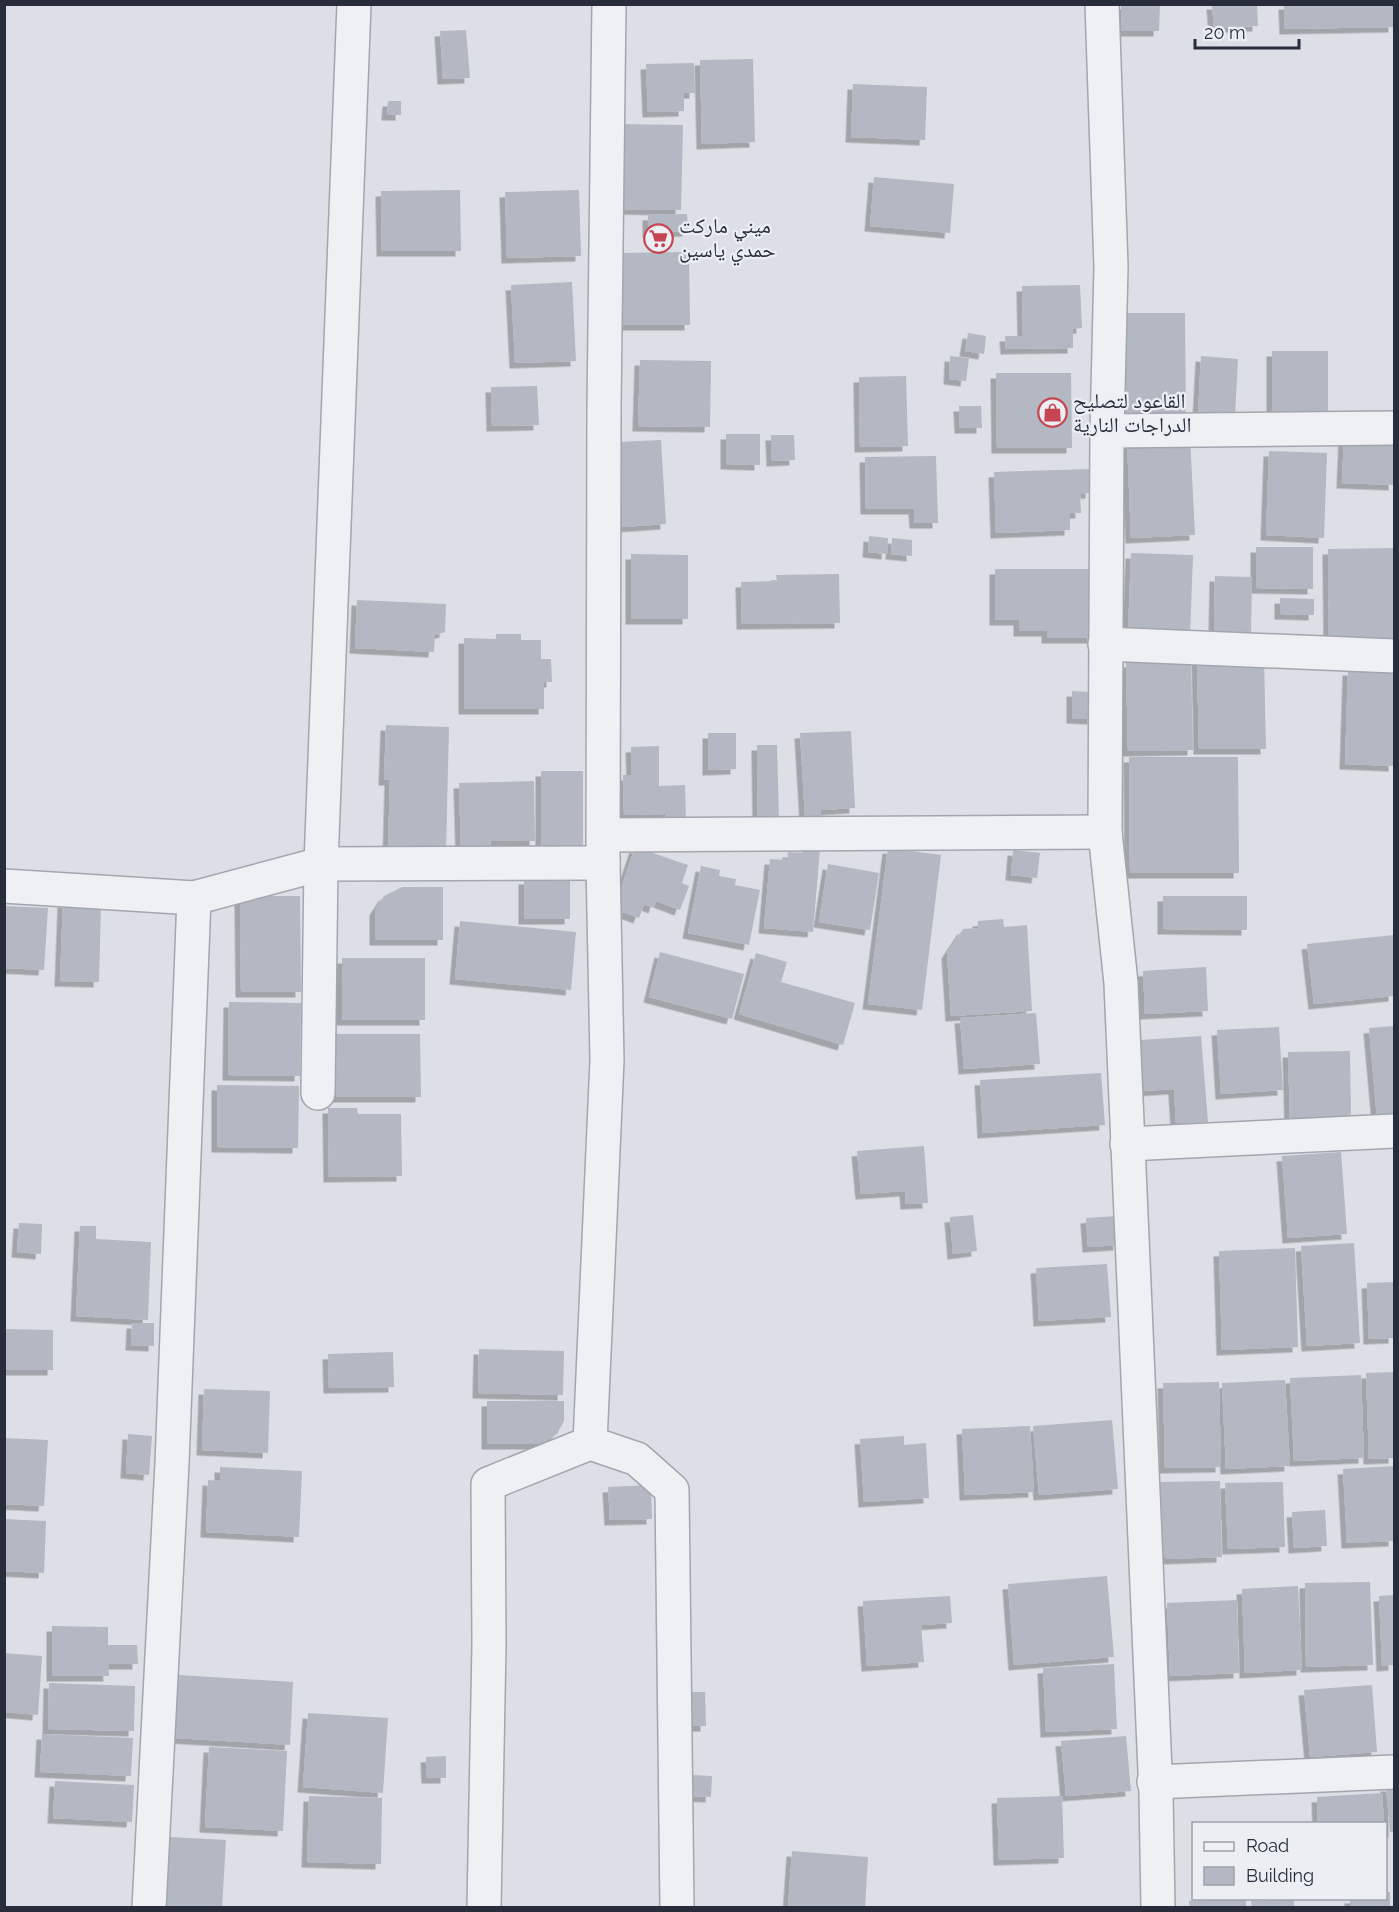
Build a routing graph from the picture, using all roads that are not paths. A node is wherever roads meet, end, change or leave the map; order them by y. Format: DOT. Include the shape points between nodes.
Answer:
graph roads {
  1 [pos="354,4"];
  2 [pos="609,4"];
  3 [pos="1102,4"];
  4 [pos="1395,428"];
  5 [pos="1107,431"];
  6 [pos="1105,644"];
  7 [pos="1395,656"];
  8 [pos="1105,832"];
  9 [pos="604,849"];
  10 [pos="321,864"];
  11 [pos="4,886"];
  12 [pos="194,898"];
  13 [pos="318,1093"];
  14 [pos="1395,1131"];
  15 [pos="1127,1144"];
  16 [pos="590,1443"];
  17 [pos="1395,1772"];
  18 [pos="1154,1782"];
  19 [pos="149,1908"];
  20 [pos="484,1908"];
  21 [pos="677,1908"];
  22 [pos="1158,1908"];
  1 -- 10 [label="street"];
  2 -- 9 [label="street"];
  3 -- 5 [label="street" via="1111,267"];
  4 -- 5 [label="street"];
  5 -- 6 [label="street"];
  6 -- 7 [label="street"];
  6 -- 8 [label="street"];
  8 -- 9 [label="street"];
  8 -- 15 [label="street" via="1121,983"];
  9 -- 10 [label="street"];
  9 -- 16 [label="street" via="607,1060"];
  10 -- 12 [label="street"];
  10 -- 13 [label="street"];
  11 -- 12 [label="street"];
  12 -- 19 [label="street" via="172,1463"];
  14 -- 15 [label="street"];
  15 -- 18 [label="street"];
  16 -- 20 [label="street" via="488,1484"];
  16 -- 21 [label="street" via="637,1459 672,1490"];
  17 -- 18 [label="street"];
  18 -- 22 [label="street"];
}
